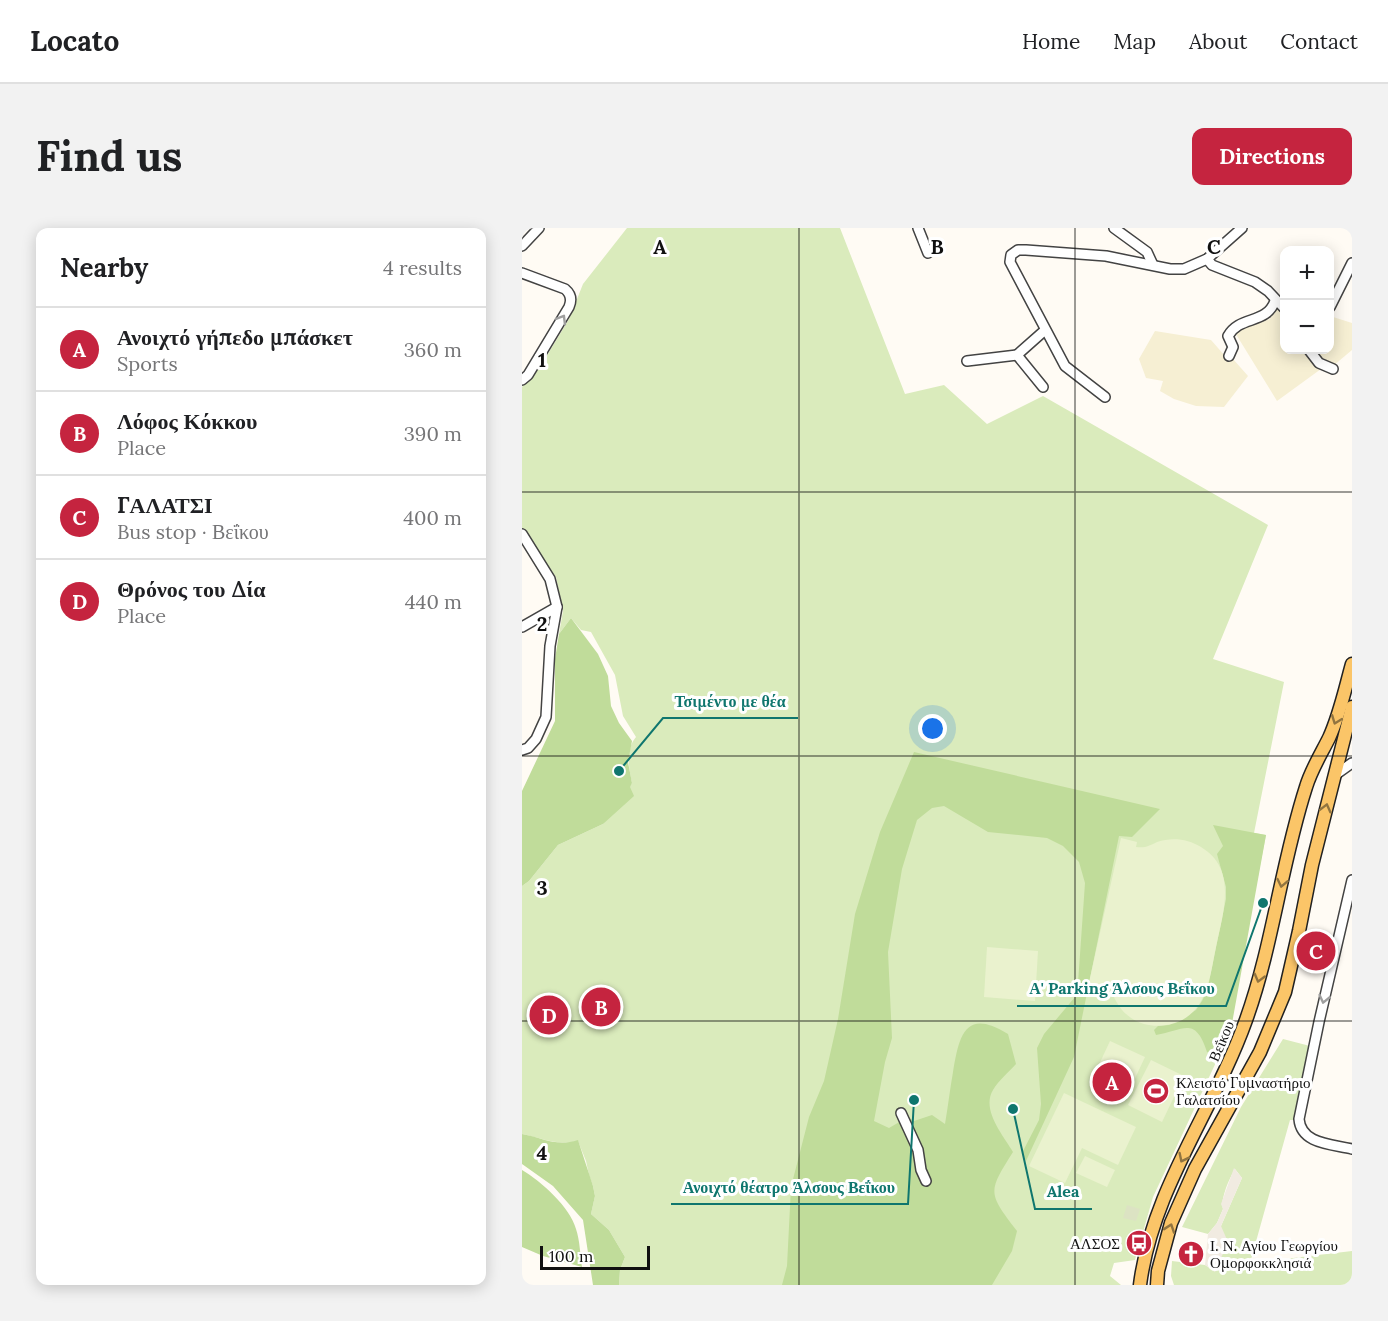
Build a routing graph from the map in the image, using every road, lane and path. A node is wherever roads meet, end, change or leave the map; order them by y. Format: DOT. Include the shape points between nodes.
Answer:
graph roads {
  1 [pos="539,228"];
  2 [pos="918,228"];
  3 [pos="1114,228"];
  4 [pos="1242,228"];
  5 [pos="522,246"];
  6 [pos="928,253"];
  7 [pos="1207,259"];
  8 [pos="1352,263"];
  9 [pos="1153,265"];
  10 [pos="522,273"];
  11 [pos="1275,300"];
  12 [pos="1333,300"];
  13 [pos="1280,304"];
  14 [pos="1044,331"];
  15 [pos="1312,354"];
  16 [pos="1017,355"];
  17 [pos="1229,356"];
  18 [pos="967,361"];
  19 [pos="1333,369"];
  20 [pos="522,380"];
  21 [pos="1043,387"];
  22 [pos="1105,397"];
  23 [pos="522,534"];
  24 [pos="557,607"];
  25 [pos="522,627"];
  26 [pos="1352,664"];
  27 [pos="1352,707"];
  28 [pos="1349,739"];
  29 [pos="522,750"];
  30 [pos="1352,763"];
  31 [pos="1335,775"];
  32 [pos="1352,880"];
  33 [pos="901,1113"];
  34 [pos="1352,1149"];
  35 [pos="926,1180"];
  36 [pos="1141,1284"];
  37 [pos="1156,1285"];
  1 -- 5 [label="street"];
  2 -- 6 [label="street"];
  3 -- 9 [label="street" via="1147,252"];
  4 -- 7 [label="street"];
  7 -- 9 [label="street" via="1184,269"];
  7 -- 11 [label="street" via="1212,265 1255,282"];
  8 -- 12 [label="street"];
  9 -- 14 [label="street" via="1106,256 1014,252 1010,262"];
  20 -- 10 [label="street, one-way" via="570,306 567,291"];
  11 -- 13 [label="street"];
  11 -- 17 [label="street" via="1266,315 1231,330 1228,336 1233,347"];
  14 -- 16 [label="street"];
  14 -- 22 [label="street" via="1072,374"];
  15 -- 19 [label="street" via="1323,367"];
  16 -- 18 [label="street"];
  16 -- 21 [label="street"];
  23 -- 24 [label="street" via="550,579"];
  24 -- 25 [label="street"];
  24 -- 29 [label="street" via="550,646 546,717 533,744"];
  26 -- 36 [label="main road, Βεΐκου, one-way" via="1337,719 1306,786 1246,1022 1156,1216 1146,1247"];
  27 -- 28 [label="main road"];
  28 -- 31 [label="main road"];
  30 -- 31 [label="street"];
  37 -- 31 [label="main road, one-way" via="1171,1223 1195,1169 1260,1052 1285,992"];
  32 -- 34 [label="street, one-way" via="1299,1119 1304,1135 1311,1139"];
  33 -- 35 [label="street"];
  36 -- 37 [label="street"];
}
